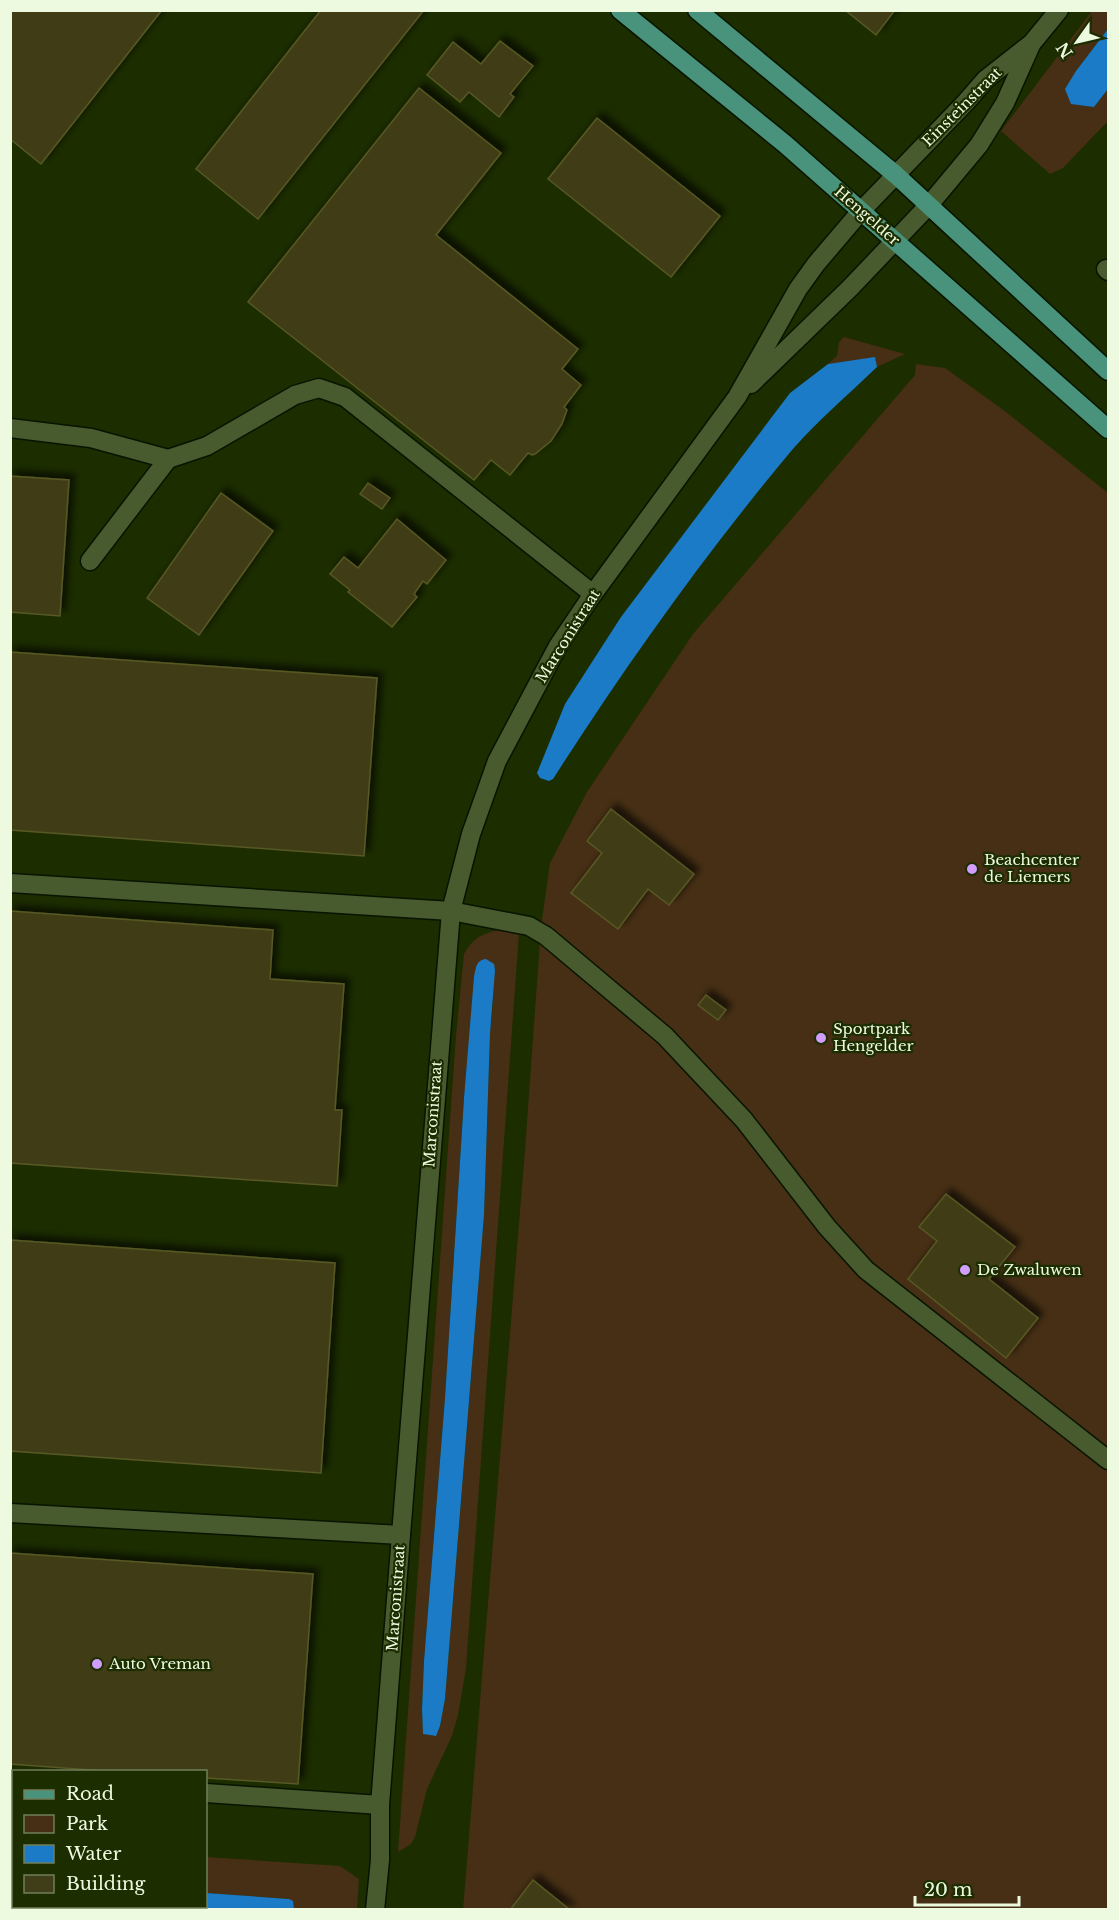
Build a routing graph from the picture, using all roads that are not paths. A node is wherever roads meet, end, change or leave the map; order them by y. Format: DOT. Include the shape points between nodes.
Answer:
graph roads {
  1 [pos="620,10"];
  2 [pos="697,10"];
  3 [pos="1059,10"];
  4 [pos="1032,44"];
  5 [pos="896,175"];
  6 [pos="929,205"];
  7 [pos="861,211"];
  8 [pos="895,241"];
  9 [pos="1108,371"];
  10 [pos="737,397"];
  11 [pos="10,428"];
  12 [pos="1108,429"];
  13 [pos="168,459"];
  14 [pos="90,561"];
  15 [pos="593,594"];
  16 [pos="10,883"];
  17 [pos="451,911"];
  18 [pos="1108,1460"];
  19 [pos="10,1513"];
  20 [pos="401,1535"];
  21 [pos="207,1793"];
  22 [pos="380,1805"];
  23 [pos="375,1910"];
  1 -- 7 [label="main road, Hengelder"];
  2 -- 5 [label="main road"];
  3 -- 4 [label="street, Einsteinstraat"];
  4 -- 5 [label="street, Einsteinstraat" via="986,79"];
  4 -- 6 [label="street, Einsteinstraat" via="1005,103 979,145"];
  5 -- 6 [label="main road"];
  5 -- 7 [label="street, Einsteinstraat"];
  6 -- 8 [label="street, Einsteinstraat"];
  6 -- 9 [label="main road"];
  7 -- 8 [label="main road, Hengelder"];
  7 -- 10 [label="street, Marconistraat" via="798,289"];
  8 -- 10 [label="street, Marconistraat" via="825,315"];
  8 -- 12 [label="main road, Hengelder"];
  10 -- 15 [label="street, Marconistraat"];
  11 -- 13 [label="street" via="91,438"];
  13 -- 14 [label="street"];
  13 -- 15 [label="street" via="207,446 295,395 319,388 345,397"];
  15 -- 17 [label="street, Marconistraat" via="558,646 497,761 471,834"];
  16 -- 17 [label="street"];
  17 -- 18 [label="street" via="529,926 546,936 665,1036 744,1120 827,1227 866,1270"];
  17 -- 20 [label="street, Marconistraat"];
  19 -- 20 [label="street"];
  20 -- 22 [label="street, Marconistraat"];
  21 -- 22 [label="street"];
  22 -- 23 [label="street, Marconistraat"];
}
